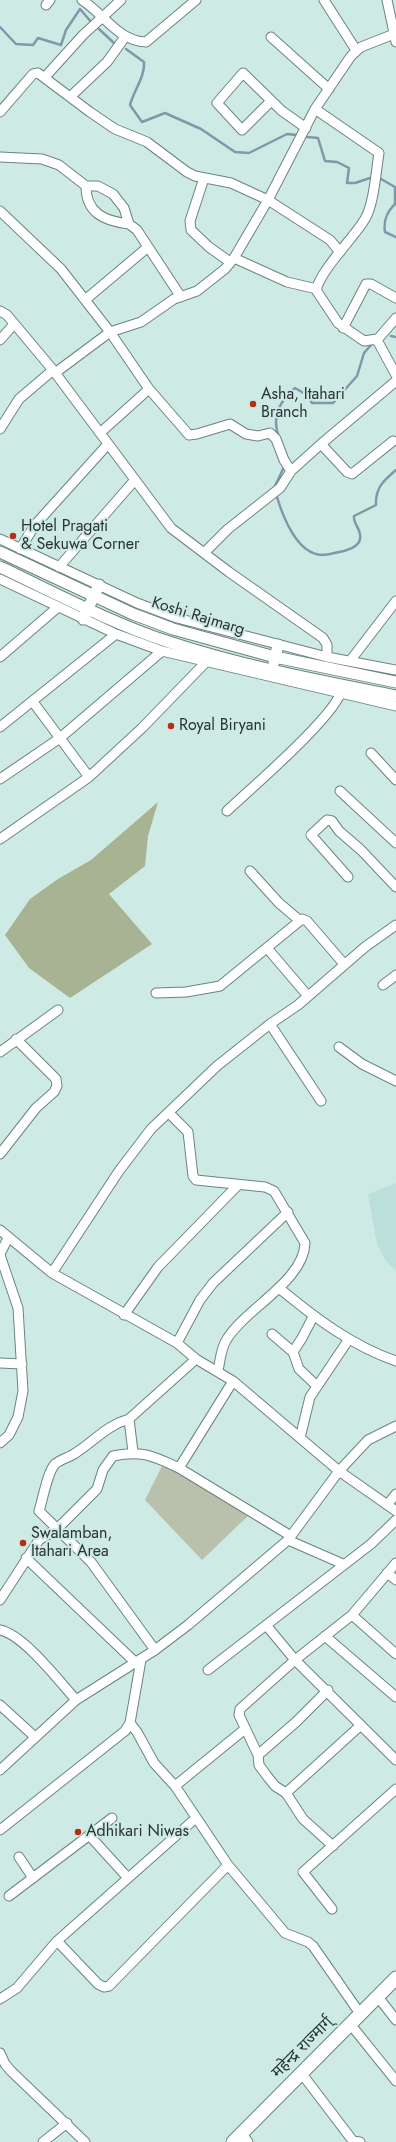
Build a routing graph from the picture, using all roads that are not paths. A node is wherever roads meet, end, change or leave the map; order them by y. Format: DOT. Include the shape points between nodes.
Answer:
graph roads {
  1 [pos="82,0"];
  2 [pos="121,0"];
  3 [pos="196,0"];
  4 [pos="324,0"];
  5 [pos="387,0"];
  6 [pos="103,18"];
  7 [pos="126,37"];
  8 [pos="271,37"];
  9 [pos="395,38"];
  10 [pos="356,50"];
  11 [pos="45,77"];
  12 [pos="329,89"];
  13 [pos="70,97"];
  14 [pos="271,101"];
  15 [pos="315,109"];
  16 [pos="0,112"];
  17 [pos="306,128"];
  18 [pos="0,157"];
  19 [pos="204,178"];
  20 [pos="86,186"];
  21 [pos="268,200"];
  22 [pos="0,212"];
  23 [pos="129,224"];
  24 [pos="148,247"];
  25 [pos="340,252"];
  26 [pos="232,260"];
  27 [pos="317,288"];
  28 [pos="181,296"];
  29 [pos="396,298"];
  30 [pos="85,300"];
  31 [pos="0,311"];
  32 [pos="396,318"];
  33 [pos="14,324"];
  34 [pos="343,328"];
  35 [pos="110,332"];
  36 [pos="377,339"];
  37 [pos="0,340"];
  38 [pos="54,371"];
  39 [pos="396,375"];
  40 [pos="396,381"];
  41 [pos="149,389"];
  42 [pos="0,429"];
  43 [pos="100,433"];
  44 [pos="392,441"];
  45 [pos="108,444"];
  46 [pos="321,444"];
  47 [pos="288,466"];
  48 [pos="134,481"];
  49 [pos="0,539"];
  50 [pos="20,549"];
  51 [pos="0,552"];
  52 [pos="204,553"];
  53 [pos="0,567"];
  54 [pos="59,567"];
  55 [pos="0,579"];
  56 [pos="99,585"];
  57 [pos="94,596"];
  58 [pos="395,603"];
  59 [pos="58,607"];
  60 [pos="88,608"];
  61 [pos="83,619"];
  62 [pos="116,634"];
  63 [pos="278,645"];
  64 [pos="162,651"];
  65 [pos="275,656"];
  66 [pos="0,657"];
  67 [pos="327,657"];
  68 [pos="350,661"];
  69 [pos="206,662"];
  70 [pos="396,670"];
  71 [pos="271,673"];
  72 [pos="396,682"];
  73 [pos="342,689"];
  74 [pos="396,696"];
  75 [pos="32,702"];
  76 [pos="396,706"];
  77 [pos="0,727"];
  78 [pos="60,738"];
  79 [pos="371,753"];
  80 [pos="90,777"];
  81 [pos="0,779"];
  82 [pos="396,780"];
  83 [pos="340,791"];
  84 [pos="227,811"];
  85 [pos="0,839"];
  86 [pos="396,843"];
  87 [pos="250,871"];
  88 [pos="348,877"];
  89 [pos="396,887"];
  90 [pos="299,920"];
  91 [pos="396,926"];
  92 [pos="267,948"];
  93 [pos="344,964"];
  94 [pos="396,975"];
  95 [pos="383,985"];
  96 [pos="156,993"];
  97 [pos="308,996"];
  98 [pos="58,1010"];
  99 [pos="270,1024"];
  100 [pos="16,1039"];
  101 [pos="339,1047"];
  102 [pos="0,1052"];
  103 [pos="396,1081"];
  104 [pos="321,1101"];
  105 [pos="169,1113"];
  106 [pos="0,1154"];
  107 [pos="238,1185"];
  108 [pos="288,1212"];
  109 [pos="0,1230"];
  110 [pos="8,1238"];
  111 [pos="0,1254"];
  112 [pos="52,1273"];
  113 [pos="279,1288"];
  114 [pos="124,1315"];
  115 [pos="313,1317"];
  116 [pos="272,1334"];
  117 [pos="349,1339"];
  118 [pos="177,1343"];
  119 [pos="293,1352"];
  120 [pos="196,1359"];
  121 [pos="396,1361"];
  122 [pos="0,1363"];
  123 [pos="22,1364"];
  124 [pos="218,1371"];
  125 [pos="233,1381"];
  126 [pos="317,1386"];
  127 [pos="129,1419"];
  128 [pos="396,1426"];
  129 [pos="300,1438"];
  130 [pos="0,1443"];
  131 [pos="133,1452"];
  132 [pos="179,1468"];
  133 [pos="339,1471"];
  134 [pos="396,1494"];
  135 [pos="387,1505"];
  136 [pos="396,1511"];
  137 [pos="396,1520"];
  138 [pos="57,1529"];
  139 [pos="290,1538"];
  140 [pos="26,1558"];
  141 [pos="343,1564"];
  142 [pos="396,1564"];
  143 [pos="387,1573"];
  144 [pos="396,1580"];
  145 [pos="0,1600"];
  146 [pos="352,1615"];
  147 [pos="266,1625"];
  148 [pos="0,1630"];
  149 [pos="325,1636"];
  150 [pos="155,1650"];
  151 [pos="396,1654"];
  152 [pos="296,1660"];
  153 [pos="139,1662"];
  154 [pos="208,1670"];
  155 [pos="328,1690"];
  156 [pos="396,1698"];
  157 [pos="76,1700"];
  158 [pos="0,1705"];
  159 [pos="130,1723"];
  160 [pos="361,1725"];
  161 [pos="245,1729"];
  162 [pos="35,1737"];
  163 [pos="258,1755"];
  164 [pos="396,1760"];
  165 [pos="0,1770"];
  166 [pos="175,1786"];
  167 [pos="396,1789"];
  168 [pos="286,1793"];
  169 [pos="112,1818"];
  170 [pos="196,1818"];
  171 [pos="0,1830"];
  172 [pos="89,1836"];
  173 [pos="333,1846"];
  174 [pos="19,1857"];
  175 [pos="228,1865"];
  176 [pos="33,1878"];
  177 [pos="128,1878"];
  178 [pos="9,1896"];
  179 [pos="332,1909"];
  180 [pos="57,1941"];
  181 [pos="396,1978"];
  182 [pos="378,1997"];
  183 [pos="0,1999"];
  184 [pos="361,2015"];
  185 [pos="396,2020"];
  186 [pos="351,2025"];
  187 [pos="0,2053"];
  188 [pos="302,2074"];
  189 [pos="396,2082"];
  190 [pos="67,2123"];
  191 [pos="241,2139"];
  192 [pos="43,2142"];
  193 [pos="85,2142"];
  194 [pos="355,2142"];
  1 -- 6 [label="street" via="96,9"];
  2 -- 6 [label="street"];
  3 -- 7 [label="street" via="150,40 140,42"];
  4 -- 10 [label="street"];
  5 -- 9 [label="street"];
  6 -- 7 [label="street"];
  6 -- 11 [label="street" via="83,35"];
  7 -- 13 [label="street" via="107,62"];
  8 -- 12 [label="street"];
  9 -- 10 [label="street"];
  10 -- 12 [label="street"];
  11 -- 13 [label="street"];
  11 -- 16 [label="street" via="38,73 33,74"];
  12 -- 15 [label="street"];
  13 -- 19 [label="street" via="115,129 148,142 187,172"];
  14 -- 14 [label="street" via="242,130 217,103 243,73"];
  14 -- 17 [label="street"];
  15 -- 17 [label="street"];
  15 -- 25 [label="street" via="379,153 375,187 366,218"];
  17 -- 21 [label="street"];
  18 -- 20 [label="street" via="51,162"];
  19 -- 21 [label="street" via="231,183"];
  19 -- 26 [label="street" via="190,221 191,230 209,247"];
  20 -- 23 [label="street" via="98,186 112,194 124,208"];
  20 -- 23 [label="street" via="86,199 103,218"];
  21 -- 25 [label="street" via="330,240"];
  21 -- 26 [label="street"];
  22 -- 30 [label="street" via="61,268"];
  23 -- 24 [label="street" via="137,230"];
  24 -- 28 [label="street"];
  24 -- 30 [label="street"];
  25 -- 27 [label="street"];
  26 -- 27 [label="street" via="287,282"];
  26 -- 28 [label="street" via="197,291"];
  27 -- 34 [label="street" via="317,292"];
  28 -- 35 [label="street" via="141,322"];
  29 -- 34 [label="street" via="371,284 366,284"];
  30 -- 35 [label="street"];
  31 -- 33 [label="street"];
  32 -- 36 [label="street"];
  33 -- 37 [label="street"];
  33 -- 38 [label="street"];
  34 -- 36 [label="street" via="364,341"];
  35 -- 38 [label="street"];
  35 -- 41 [label="street"];
  36 -- 39 [label="street"];
  38 -- 42 [label="street" via="19,399"];
  38 -- 43 [label="street"];
  40 -- 46 [label="street"];
  41 -- 43 [label="street"];
  41 -- 47 [label="street" via="187,434 197,434 230,424 246,434 258,436 270,433 279,444"];
  43 -- 45 [label="street"];
  44 -- 46 [label="street" via="352,474 347,472"];
  45 -- 48 [label="street"];
  45 -- 50 [label="street" via="35,525"];
  46 -- 47 [label="street"];
  47 -- 52 [label="street" via="280,488 228,529"];
  48 -- 52 [label="street" via="170,528"];
  48 -- 54 [label="street"];
  49 -- 50 [label="street"];
  50 -- 54 [label="street"];
  51 -- 57 [label="main road, Koshi Rajmarg"];
  52 -- 67 [label="street" via="323,638 327,645"];
  53 -- 60 [label="main road, Koshi Rajmarg"];
  54 -- 56 [label="street"];
  55 -- 59 [label="street"];
  56 -- 57 [label="main road"];
  56 -- 63 [label="street" via="177,618"];
  57 -- 60 [label="main road"];
  57 -- 65 [label="main road, Koshi Rajmarg" via="173,629"];
  58 -- 68 [label="street"];
  59 -- 61 [label="street"];
  59 -- 66 [label="street"];
  60 -- 61 [label="main road"];
  60 -- 71 [label="main road, Koshi Rajmarg" via="169,642"];
  61 -- 62 [label="street"];
  62 -- 64 [label="street"];
  62 -- 75 [label="street"];
  63 -- 65 [label="main road"];
  63 -- 67 [label="street"];
  64 -- 69 [label="street"];
  64 -- 78 [label="street"];
  65 -- 71 [label="main road"];
  65 -- 72 [label="main road, Koshi Rajmarg"];
  67 -- 68 [label="street"];
  68 -- 70 [label="street"];
  69 -- 71 [label="street"];
  69 -- 80 [label="street"];
  71 -- 73 [label="main road, Koshi Rajmarg"];
  73 -- 74 [label="main road, Koshi Rajmarg"];
  73 -- 76 [label="street"];
  73 -- 84 [label="street" via="329,711"];
  75 -- 77 [label="street"];
  75 -- 78 [label="street"];
  78 -- 80 [label="street"];
  78 -- 81 [label="street"];
  79 -- 82 [label="street"];
  80 -- 85 [label="street"];
  83 -- 86 [label="street"];
  87 -- 90 [label="street" via="279,903"];
  88 -- 89 [label="street" via="311,835 327,820 332,821"];
  90 -- 92 [label="street"];
  90 -- 93 [label="street" via="308,921"];
  91 -- 93 [label="street"];
  92 -- 96 [label="street" via="220,986 186,992"];
  92 -- 97 [label="street"];
  93 -- 97 [label="street"];
  94 -- 95 [label="street"];
  97 -- 99 [label="street"];
  98 -- 100 [label="street"];
  99 -- 104 [label="street"];
  99 -- 105 [label="street" via="217,1066"];
  100 -- 102 [label="street"];
  100 -- 106 [label="street" via="56,1079 57,1086"];
  101 -- 103 [label="street" via="362,1064"];
  105 -- 107 [label="street" via="188,1132 193,1176 196,1180"];
  105 -- 112 [label="street" via="139,1143"];
  107 -- 108 [label="street" via="265,1187 274,1191"];
  107 -- 114 [label="street" via="158,1268"];
  108 -- 113 [label="street" via="305,1243 305,1252 302,1261"];
  108 -- 118 [label="street" via="213,1283 200,1300"];
  109 -- 110 [label="street"];
  110 -- 111 [label="street"];
  110 -- 112 [label="street"];
  111 -- 123 [label="street" via="18,1308"];
  112 -- 114 [label="street"];
  113 -- 115 [label="street"];
  113 -- 124 [label="street" via="238,1324 226,1340"];
  114 -- 118 [label="street"];
  115 -- 117 [label="street"];
  115 -- 119 [label="street"];
  116 -- 119 [label="street"];
  117 -- 121 [label="street"];
  117 -- 126 [label="street"];
  118 -- 120 [label="street"];
  119 -- 126 [label="street" via="299,1369"];
  120 -- 124 [label="street"];
  120 -- 127 [label="street"];
  122 -- 123 [label="street"];
  123 -- 130 [label="street" via="23,1391 18,1417 9,1435"];
  124 -- 125 [label="street"];
  125 -- 129 [label="street"];
  125 -- 132 [label="street"];
  126 -- 129 [label="street" via="310,1397"];
  127 -- 131 [label="street"];
  127 -- 138 [label="street" via="97,1435 77,1452 56,1464 39,1511"];
  128 -- 133 [label="street" via="368,1440"];
  129 -- 133 [label="street"];
  131 -- 132 [label="street" via="160,1459"];
  131 -- 138 [label="street" via="113,1456 103,1470 97,1489"];
  132 -- 139 [label="street"];
  133 -- 135 [label="street"];
  133 -- 139 [label="street"];
  134 -- 135 [label="street"];
  135 -- 136 [label="street"];
  137 -- 141 [label="street"];
  138 -- 140 [label="street" via="39,1540"];
  138 -- 150 [label="street" via="91,1562"];
  139 -- 141 [label="street"];
  139 -- 150 [label="street"];
  140 -- 145 [label="street"];
  140 -- 153 [label="street"];
  141 -- 147 [label="street"];
  142 -- 143 [label="street"];
  143 -- 144 [label="street"];
  143 -- 146 [label="street"];
  146 -- 149 [label="street"];
  146 -- 151 [label="street"];
  147 -- 152 [label="street"];
  147 -- 154 [label="street"];
  148 -- 157 [label="street" via="21,1641"];
  149 -- 152 [label="street"];
  149 -- 156 [label="street"];
  150 -- 153 [label="street"];
  152 -- 155 [label="street"];
  152 -- 161 [label="street" via="240,1709 239,1715"];
  153 -- 157 [label="street"];
  153 -- 159 [label="street"];
  155 -- 160 [label="street"];
  155 -- 163 [label="street"];
  157 -- 162 [label="street"];
  158 -- 162 [label="street"];
  159 -- 166 [label="street" via="154,1763"];
  159 -- 171 [label="street" via="125,1731"];
  160 -- 164 [label="street"];
  160 -- 168 [label="street"];
  161 -- 163 [label="street"];
  161 -- 166 [label="street"];
  162 -- 165 [label="street"];
  163 -- 168 [label="street" via="259,1765 266,1776"];
  166 -- 170 [label="street"];
  167 -- 173 [label="street"];
  168 -- 173 [label="street" via="303,1818"];
  169 -- 172 [label="street"];
  170 -- 175 [label="street"];
  170 -- 177 [label="street"];
  172 -- 176 [label="street"];
  172 -- 177 [label="street"];
  173 -- 179 [label="street" via="302,1872"];
  174 -- 176 [label="street"];
  175 -- 180 [label="street" via="109,1986 98,1984"];
  175 -- 184 [label="street" via="285,1933 313,1946"];
  176 -- 178 [label="street"];
  177 -- 180 [label="street"];
  180 -- 183 [label="street" via="17,1988"];
  181 -- 182 [label="highway, महेन्द्र राज्मार्ग्"];
  182 -- 184 [label="highway, महेन्द्र राज्मार्ग्"];
  182 -- 185 [label="street"];
  184 -- 186 [label="highway, महेन्द्र राज्मार्ग्"];
  186 -- 188 [label="highway, महेन्द्र राज्मार्ग्"];
  186 -- 189 [label="street"];
  187 -- 190 [label="street" via="11,2071"];
  188 -- 191 [label="highway, महेन्द्र राज्मार्ग्"];
  188 -- 194 [label="street"];
  190 -- 192 [label="street"];
  190 -- 193 [label="street"];
}
